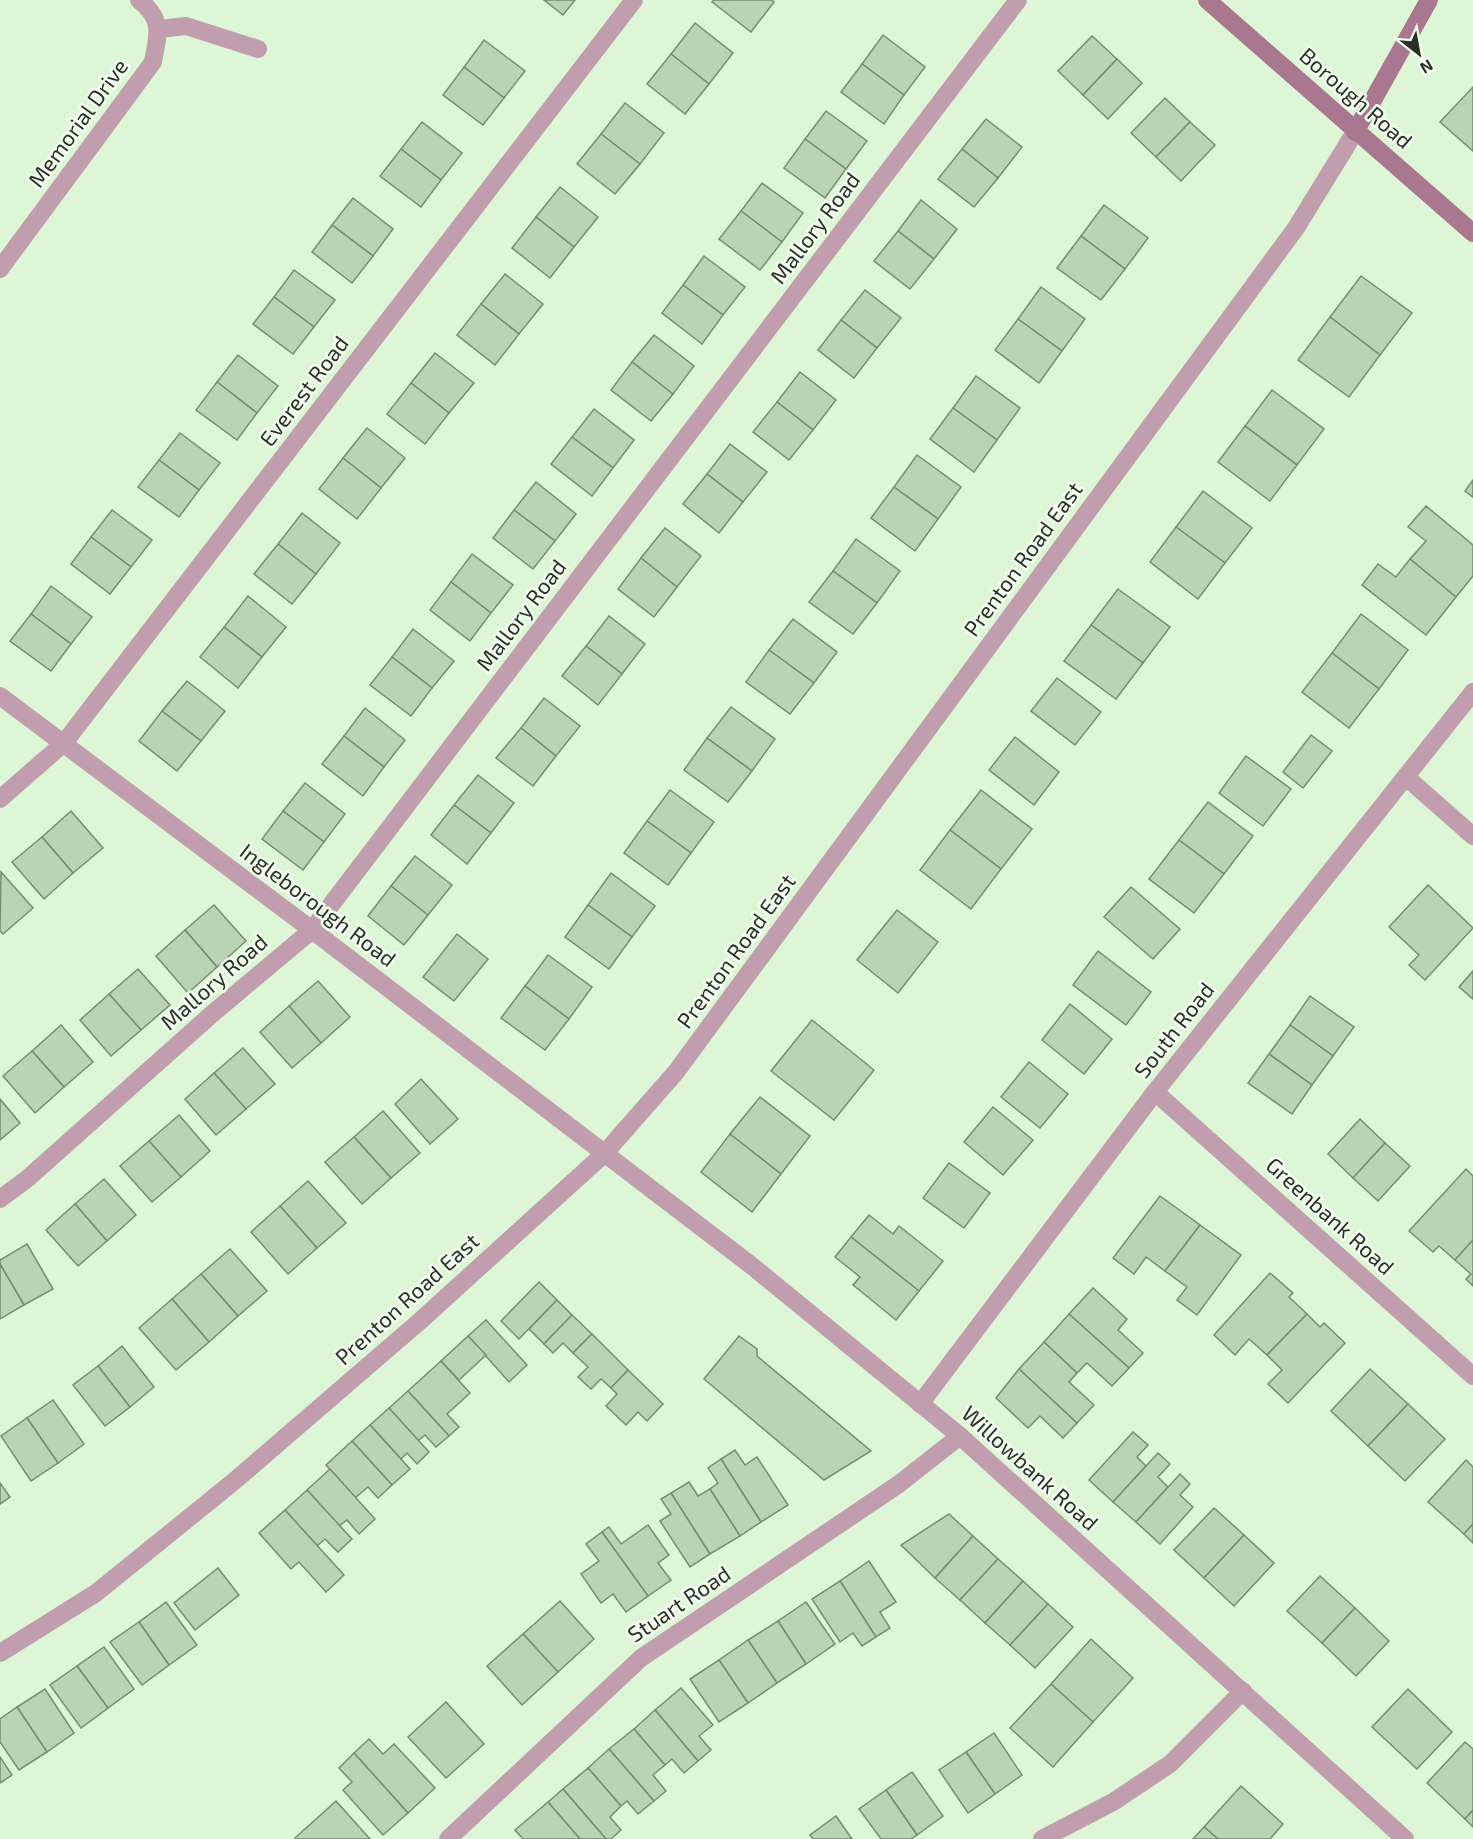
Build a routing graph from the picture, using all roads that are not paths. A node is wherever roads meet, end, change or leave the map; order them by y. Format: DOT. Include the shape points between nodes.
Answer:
graph roads {
  1 [pos="139,0"];
  2 [pos="634,0"];
  3 [pos="1018,0"];
  4 [pos="1207,0"];
  5 [pos="1429,0"];
  6 [pos="159,29"];
  7 [pos="258,49"];
  8 [pos="1355,132"];
  9 [pos="1473,233"];
  10 [pos="0,269"];
  11 [pos="1473,692"];
  12 [pos="0,696"];
  13 [pos="64,743"];
  14 [pos="1406,777"];
  15 [pos="0,799"];
  16 [pos="1473,836"];
  17 [pos="312,930"];
  18 [pos="1155,1092"];
  19 [pos="604,1154"];
  20 [pos="0,1199"];
  21 [pos="1473,1376"];
  22 [pos="920,1404"];
  23 [pos="960,1436"];
  24 [pos="0,1653"];
  25 [pos="1243,1691"];
  26 [pos="448,1839"];
  27 [pos="1041,1839"];
  28 [pos="1406,1839"];
  1 -- 6 [label="street" via="147,6"];
  2 -- 13 [label="street, Everest Road"];
  3 -- 17 [label="street, Mallory Road"];
  4 -- 8 [label="street, Borough Road"];
  5 -- 8 [label="street"];
  6 -- 7 [label="street" via="186,26"];
  6 -- 10 [label="street, Memorial Drive" via="153,62"];
  8 -- 9 [label="street, Borough Road"];
  8 -- 19 [label="street, Prenton Road East" via="1296,228 1191,372 676,1072"];
  11 -- 14 [label="street, South Road"];
  12 -- 13 [label="street, Ingleborough Road"];
  13 -- 15 [label="street, Everest Road"];
  13 -- 17 [label="street, Ingleborough Road"];
  14 -- 16 [label="street"];
  14 -- 18 [label="street, South Road"];
  17 -- 19 [label="street, Ingleborough Road"];
  17 -- 20 [label="street, Mallory Road"];
  18 -- 21 [label="street, Greenbank Road"];
  18 -- 22 [label="street, South Road"];
  19 -- 22 [label="street, Willowbank Road" via="752,1266"];
  19 -- 24 [label="street, Prenton Road East" via="420,1321 232,1483 96,1593"];
  22 -- 23 [label="street, Willowbank Road"];
  23 -- 25 [label="street, Willowbank Road"];
  23 -- 26 [label="street, Stuart Road" via="899,1484 640,1658"];
  25 -- 27 [label="street" via="1170,1764 1113,1803"];
  25 -- 28 [label="street, Willowbank Road"];
}
